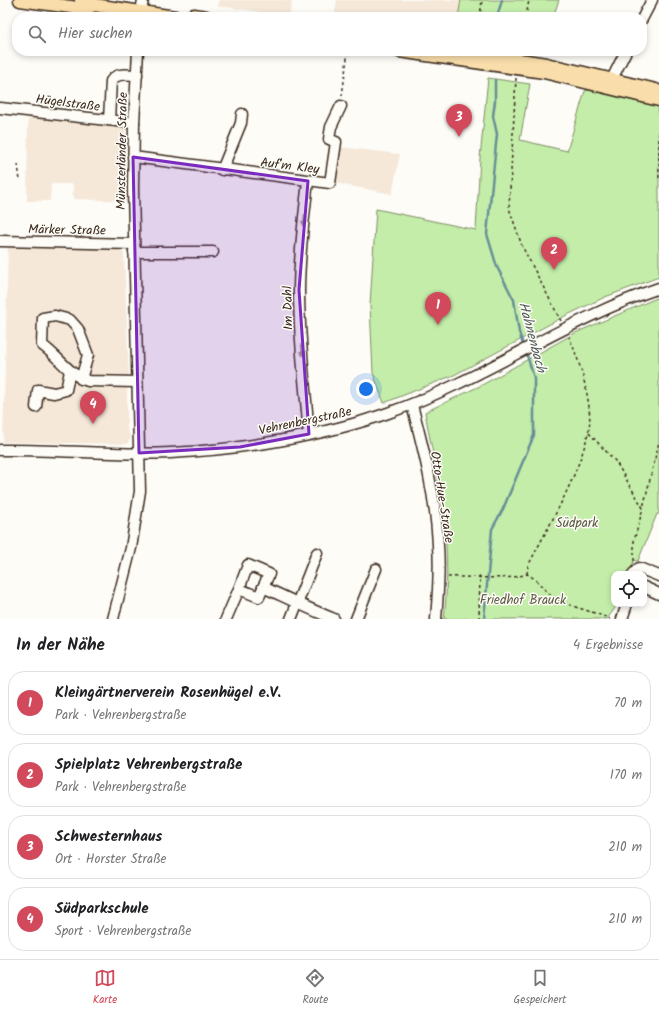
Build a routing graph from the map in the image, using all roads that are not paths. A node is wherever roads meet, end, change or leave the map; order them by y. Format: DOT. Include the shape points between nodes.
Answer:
graph roads {
  1 [pos="20,0"];
  2 [pos="81,0"];
  3 [pos="143,0"];
  4 [pos="652,0"];
  5 [pos="94,5"];
  6 [pos="126,12"];
  7 [pos="141,12"];
  8 [pos="646,12"];
  9 [pos="138,56"];
  10 [pos="442,56"];
  11 [pos="486,56"];
  12 [pos="624,56"];
  13 [pos="545,68"];
  14 [pos="137,75"];
  15 [pos="610,83"];
  16 [pos="659,91"];
  17 [pos="659,100"];
  18 [pos="340,106"];
  19 [pos="0,108"];
  20 [pos="242,114"];
  21 [pos="109,120"];
  22 [pos="134,123"];
  23 [pos="133,157"];
  24 [pos="222,170"];
  25 [pos="308,181"];
  26 [pos="0,241"];
  27 [pos="134,248"];
  28 [pos="213,252"];
  29 [pos="659,288"];
  30 [pos="70,371"];
  31 [pos="81,379"];
  32 [pos="137,382"];
  33 [pos="412,404"];
  34 [pos="36,406"];
  35 [pos="309,434"];
  36 [pos="0,450"];
  37 [pos="139,453"];
  38 [pos="317,553"];
  39 [pos="376,569"];
  40 [pos="635,571"];
  41 [pos="646,571"];
  42 [pos="647,571"];
  43 [pos="659,576"];
  44 [pos="263,588"];
  45 [pos="647,588"];
  46 [pos="238,589"];
  47 [pos="659,594"];
  48 [pos="297,604"];
  49 [pos="625,607"];
  50 [pos="330,618"];
  51 [pos="113,619"];
  52 [pos="226,619"];
  53 [pos="291,619"];
  54 [pos="356,619"];
  55 [pos="436,619"];
  56 [pos="622,619"];
  1 -- 5 [label="main road" via="84,9"];
  2 -- 5 [label="main road"];
  3 -- 7 [label="street"];
  4 -- 8 [label="street"];
  5 -- 6 [label="main road"];
  9 -- 14 [label="street, Münsterländer Straße"];
  10 -- 13 [label="main road"];
  11 -- 13 [label="main road"];
  12 -- 15 [label="street"];
  13 -- 15 [label="main road"];
  14 -- 21 [label="street" via="119,74 111,81"];
  14 -- 22 [label="street, Münsterländer Straße"];
  15 -- 16 [label="main road"];
  15 -- 17 [label="main road"];
  18 -- 25 [label="street, Auf'm Kley" via="329,139 336,142 330,183"];
  19 -- 21 [label="street, Hügelstraße"];
  20 -- 24 [label="street" via="241,124"];
  21 -- 22 [label="street, Hügelstraße"];
  22 -- 23 [label="street, Münsterländer Straße"];
  23 -- 24 [label="street, Auf'm Kley"];
  23 -- 27 [label="street, Münsterländer Straße"];
  24 -- 25 [label="street, Auf'm Kley"];
  25 -- 35 [label="street, Im Dahl, one-way" via="299,290"];
  26 -- 27 [label="street, Märker Straße"];
  27 -- 28 [label="street"];
  27 -- 32 [label="street, Münsterländer Straße"];
  29 -- 33 [label="street, Vehrenbergstraße" via="604,308 460,383"];
  30 -- 31 [label="street"];
  30 -- 31 [label="street" via="42,345 43,318 55,316 70,320 78,329 88,355"];
  30 -- 34 [label="street" via="66,390 54,393 38,390"];
  31 -- 32 [label="street"];
  32 -- 37 [label="street, Münsterländer Straße"];
  33 -- 35 [label="street, Vehrenbergstraße" via="358,423"];
  33 -- 55 [label="street, Otto-Hue-Straße" via="430,478 436,520 439,578"];
  35 -- 37 [label="street, Vehrenbergstraße" via="240,447"];
  36 -- 37 [label="street, Vehrenbergstraße"];
  37 -- 51 [label="street, Münsterländer Straße" via="140,491 131,548"];
  38 -- 48 [label="street"];
  39 -- 54 [label="street"];
  40 -- 41 [label="street" via="639,568"];
  42 -- 43 [label="street"];
  44 -- 46 [label="street" via="259,597"];
  44 -- 46 [label="street" via="269,574 248,565"];
  44 -- 48 [label="street"];
  45 -- 47 [label="street"];
  46 -- 52 [label="street"];
  48 -- 50 [label="street"];
  48 -- 53 [label="street"];
  49 -- 56 [label="street"];
}
